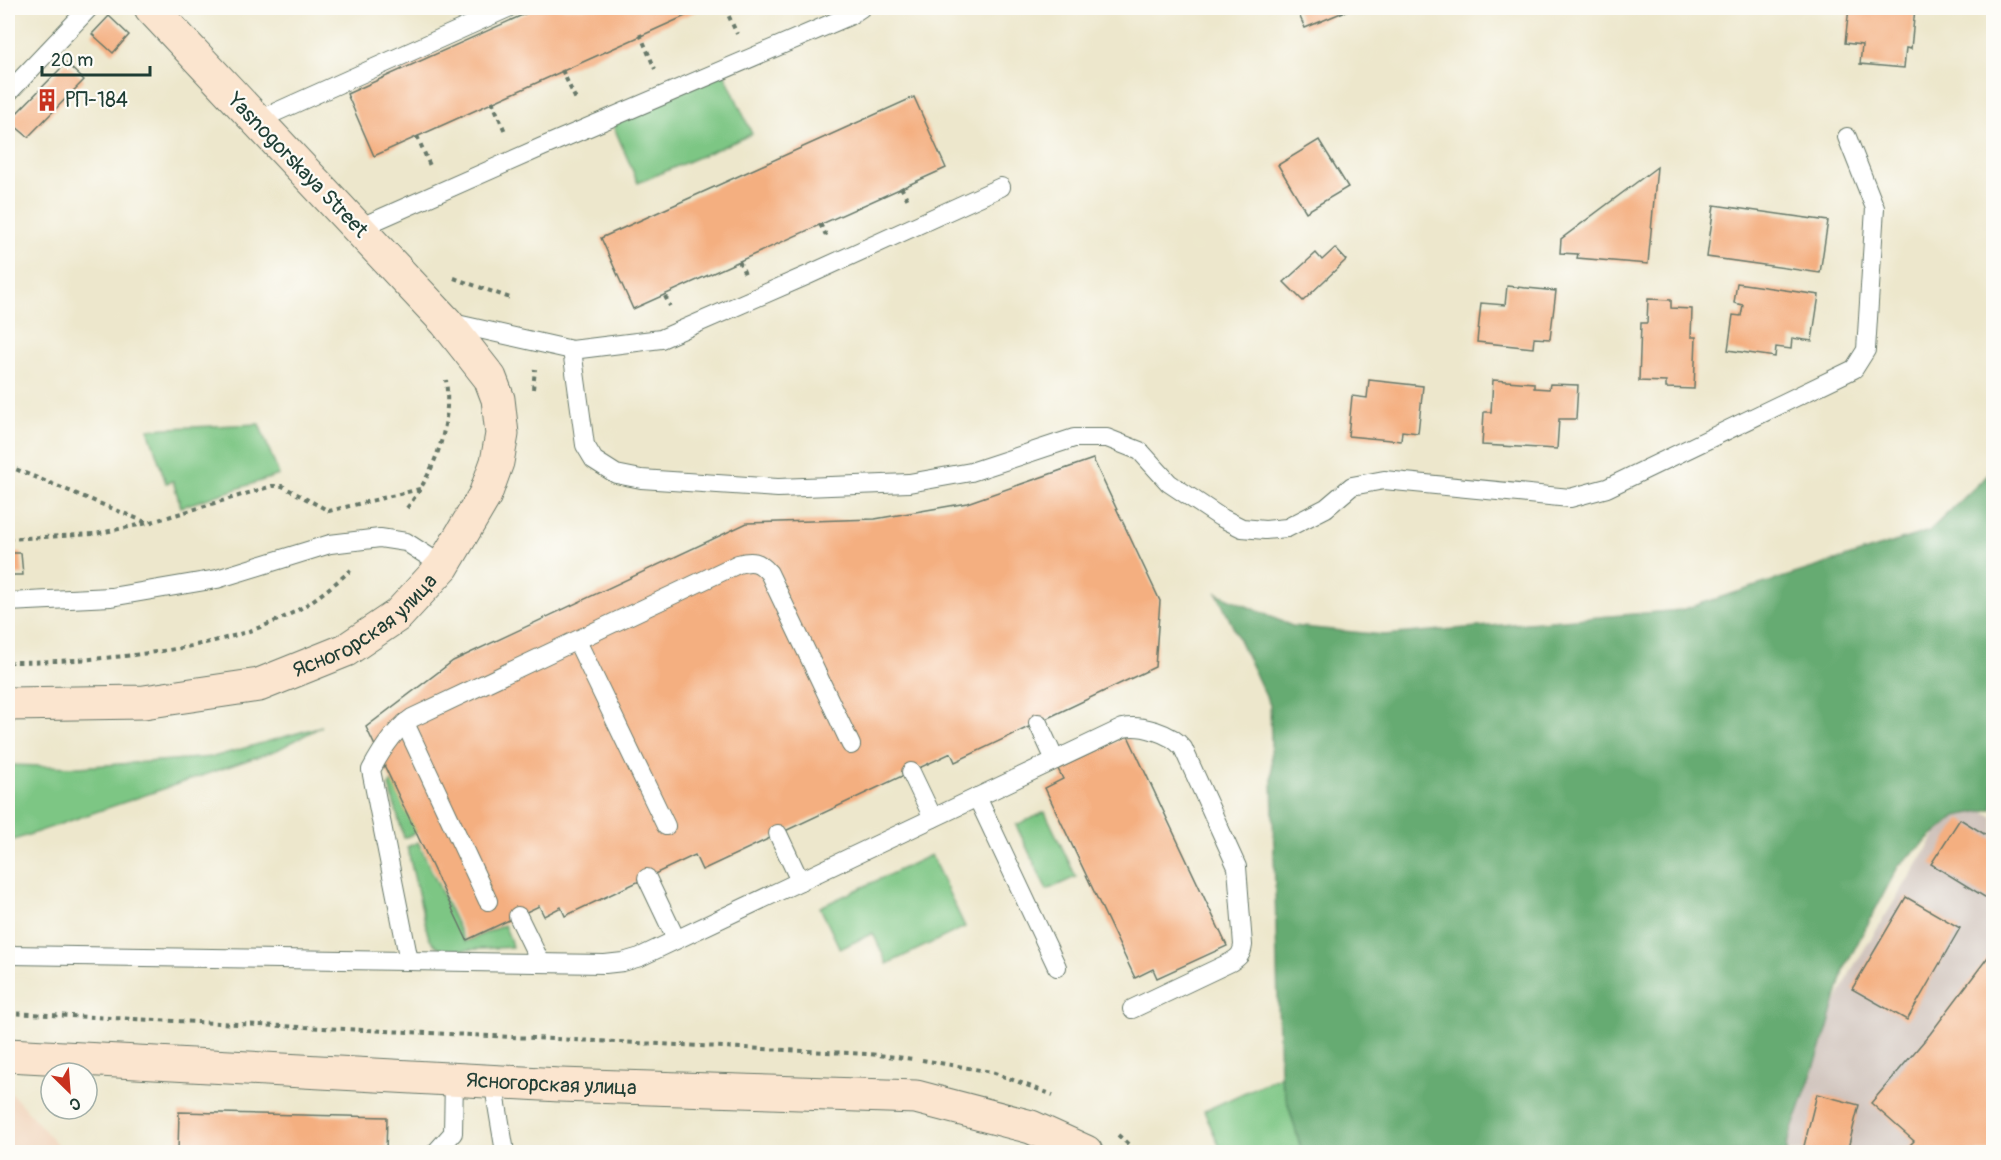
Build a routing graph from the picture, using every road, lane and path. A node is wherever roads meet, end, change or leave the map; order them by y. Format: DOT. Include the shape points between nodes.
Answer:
graph roads {
  1 [pos="89,8"];
  2 [pos="151,8"];
  3 [pos="508,8"];
  4 [pos="861,8"];
  5 [pos="640,34"];
  6 [pos="562,70"];
  7 [pos="657,75"];
  8 [pos="8,93"];
  9 [pos="492,101"];
  10 [pos="580,108"];
  11 [pos="256,121"];
  12 [pos="1847,137"];
  13 [pos="517,158"];
  14 [pos="1001,187"];
  15 [pos="359,228"];
  16 [pos="446,322"];
  17 [pos="572,350"];
  18 [pos="445,373"];
  19 [pos="8,466"];
  20 [pos="421,489"];
  21 [pos="407,508"];
  22 [pos="148,523"];
  23 [pos="8,539"];
  24 [pos="443,566"];
  25 [pos="353,568"];
  26 [pos="8,602"];
  27 [pos="577,641"];
  28 [pos="8,662"];
  29 [pos="8,704"];
  30 [pos="405,723"];
  31 [pos="1038,723"];
  32 [pos="851,745"];
  33 [pos="1055,760"];
  34 [pos="911,772"];
  35 [pos="977,797"];
  36 [pos="933,818"];
  37 [pos="666,826"];
  38 [pos="778,834"];
  39 [pos="647,878"];
  40 [pos="800,881"];
  41 [pos="488,900"];
  42 [pos="518,916"];
  43 [pos="676,939"];
  44 [pos="8,955"];
  45 [pos="409,961"];
  46 [pos="541,963"];
  47 [pos="1058,967"];
  48 [pos="1131,1009"];
  49 [pos="8,1013"];
  50 [pos="8,1055"];
  51 [pos="454,1079"];
  52 [pos="493,1081"];
  53 [pos="1055,1096"];
  54 [pos="1112,1129"];
  55 [pos="436,1152"];
  56 [pos="505,1152"];
  57 [pos="1086,1152"];
  58 [pos="1137,1152"];
  1 -- 8 [label="lane"];
  2 -- 11 [label="street, Yasnogorskaya Street"];
  3 -- 11 [label="lane"];
  4 -- 13 [label="lane"];
  5 -- 7 [label="path"];
  6 -- 10 [label="path"];
  9 -- 13 [label="path"];
  11 -- 15 [label="street, Yasnogorskaya Street"];
  12 -- 17 [label="lane" via="1875,208 1866,350 1854,369 1607,488 1570,498 1384,480 1352,486 1326,508 1287,528 1242,528 1220,518 1169,483 1140,451 1107,438 1074,438 971,472 909,483 778,488 641,478 616,474 594,460 585,445"];
  13 -- 15 [label="lane"];
  14 -- 17 [label="lane" via="661,339"];
  15 -- 16 [label="street, Yasnogorskaya Street"];
  16 -- 17 [label="lane"];
  16 -- 24 [label="street, Ясногорская улица" via="490,378 498,399 502,434 485,495"];
  18 -- 20 [label="path" via="449,402 444,434"];
  19 -- 22 [label="path"];
  20 -- 21 [label="path"];
  20 -- 22 [label="path" via="329,511 282,486 272,486"];
  22 -- 23 [label="path" via="95,534"];
  24 -- 26 [label="lane" via="406,542 380,538 330,544 217,579 111,597"];
  24 -- 29 [label="street, Ясногорская улица" via="398,615 346,650 259,685 144,702"];
  25 -- 28 [label="path" via="302,608 232,637 106,657"];
  27 -- 30 [label="lane"];
  27 -- 32 [label="lane" via="738,564 762,564"];
  27 -- 37 [label="lane"];
  30 -- 41 [label="lane"];
  30 -- 45 [label="lane" via="370,770"];
  31 -- 33 [label="lane"];
  33 -- 35 [label="lane"];
  33 -- 48 [label="lane" via="1132,726 1178,742 1237,867 1243,945 1239,957"];
  34 -- 36 [label="lane"];
  35 -- 36 [label="lane"];
  35 -- 47 [label="lane"];
  36 -- 40 [label="lane"];
  38 -- 40 [label="lane"];
  39 -- 43 [label="lane"];
  40 -- 43 [label="lane"];
  42 -- 46 [label="lane"];
  43 -- 46 [label="lane" via="623,962"];
  44 -- 45 [label="lane"];
  45 -- 46 [label="lane"];
  49 -- 53 [label="path" via="869,1054 992,1072"];
  50 -- 51 [label="street, Ясногорская улица"];
  51 -- 52 [label="street, Ясногорская улица"];
  51 -- 55 [label="lane" via="453,1133"];
  52 -- 56 [label="lane"];
  52 -- 57 [label="street, Ясногорская улица" via="916,1097 1031,1127"];
  54 -- 58 [label="path"];
}
